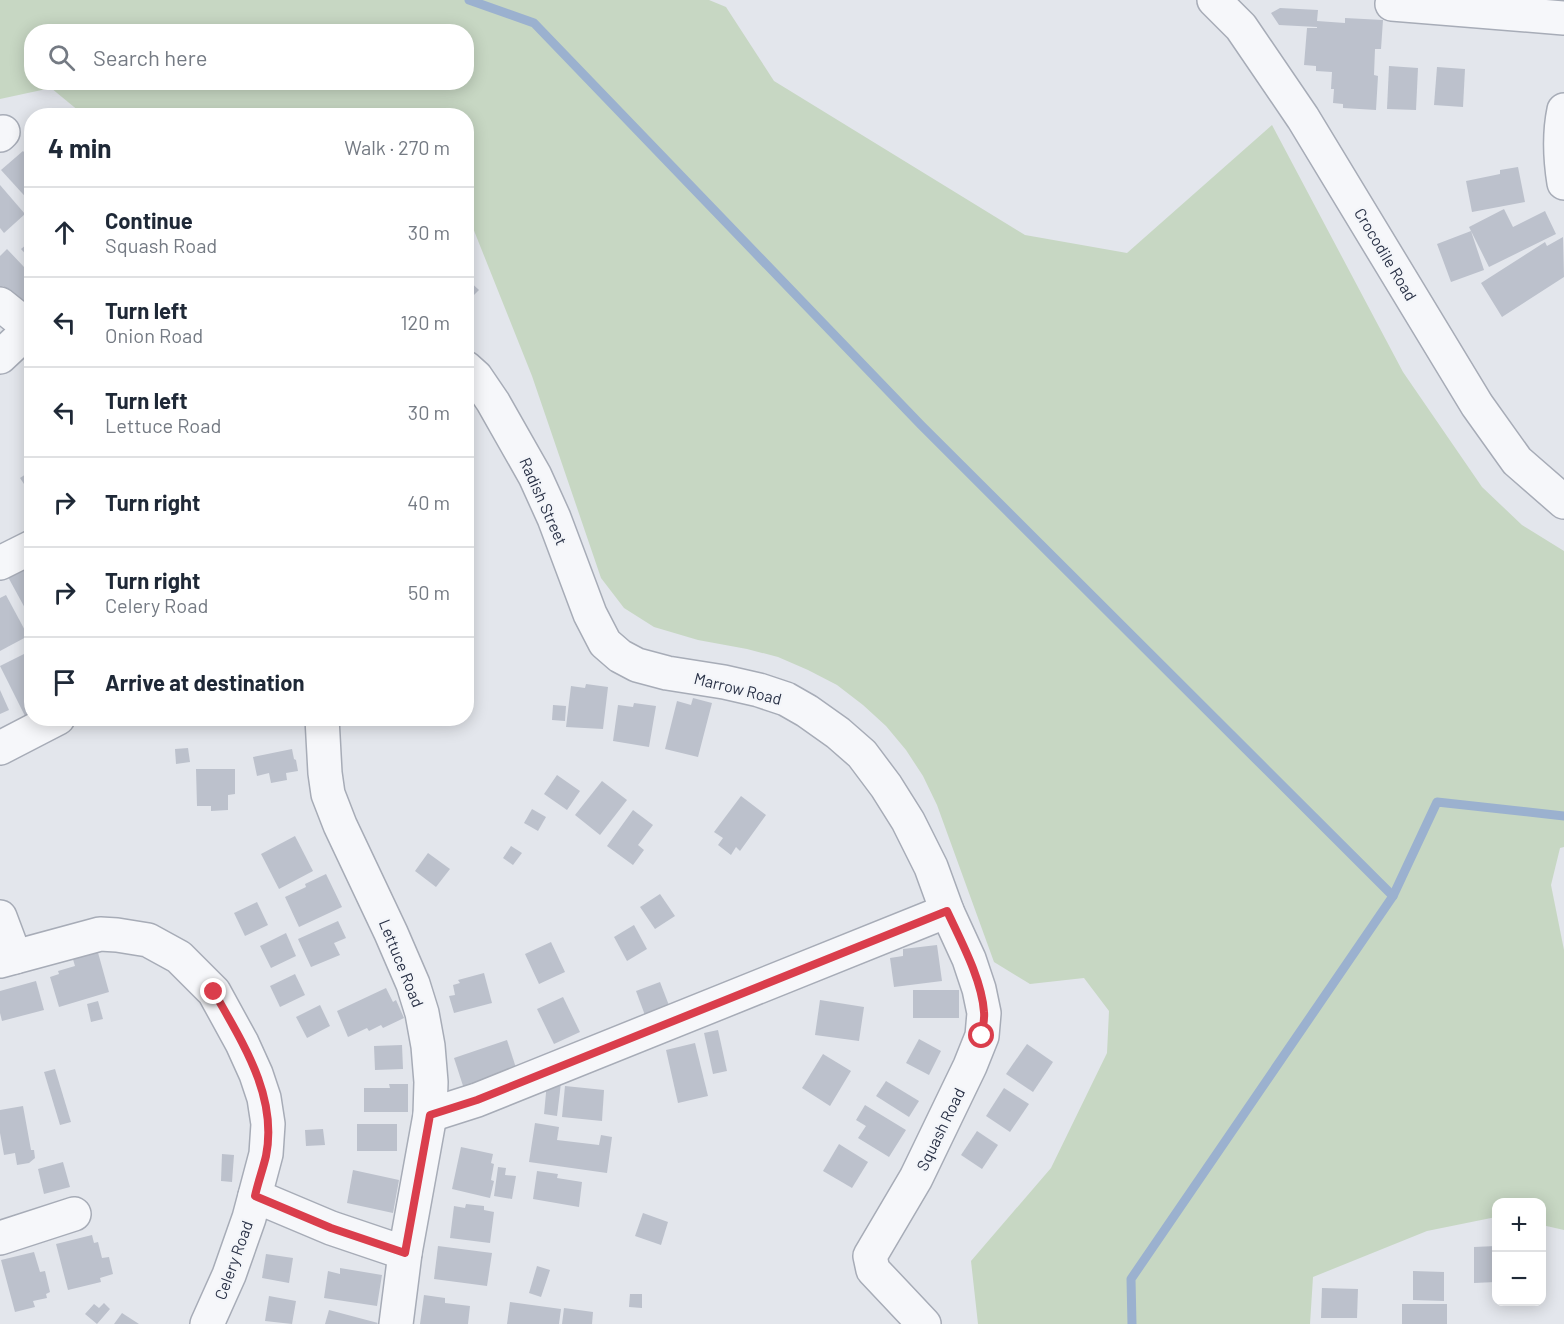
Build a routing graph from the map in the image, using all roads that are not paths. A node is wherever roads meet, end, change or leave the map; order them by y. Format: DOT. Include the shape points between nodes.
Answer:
graph roads {
  1 [pos="1214,0"];
  2 [pos="1392,4"];
  3 [pos="1564,18"];
  4 [pos="1564,110"];
  5 [pos="1564,183"];
  6 [pos="0,304"];
  7 [pos="24,323"];
  8 [pos="24,335"];
  9 [pos="0,357"];
  10 [pos="474,375"];
  11 [pos="1564,502"];
  12 [pos="24,551"];
  13 [pos="0,563"];
  14 [pos="605,643"];
  15 [pos="43,726"];
  16 [pos="322,726"];
  17 [pos="0,748"];
  18 [pos="947,911"];
  19 [pos="0,917"];
  20 [pos="8,959"];
  21 [pos="430,1115"];
  22 [pos="255,1196"];
  23 [pos="74,1214"];
  24 [pos="0,1238"];
  25 [pos="405,1253"];
  26 [pos="207,1324"];
  27 [pos="396,1324"];
  28 [pos="924,1324"];
  1 -- 11 [label="street, Crocodile Road" via="1240,27 1303,118 1477,405 1517,461"];
  2 -- 3 [label="street"];
  4 -- 5 [label="street" via="1560,129"];
  6 -- 7 [label="street"];
  8 -- 9 [label="street"];
  10 -- 14 [label="street, Radish Street" via="536,476"];
  12 -- 13 [label="street"];
  14 -- 18 [label="street, Marrow Road" via="637,665 786,699 838,733 862,754 908,821"];
  15 -- 17 [label="street"];
  16 -- 21 [label="street, Lettuce Road" via="328,794 423,1013 431,1082"];
  18 -- 21 [label="street" via="477,1100"];
  18 -- 28 [label="street, Squash Road" via="979,989 984,1013 982,1036 916,1178 870,1256 873,1270"];
  19 -- 20 [label="street"];
  20 -- 22 [label="street, Celery Road" via="100,934 148,940 179,957 214,992 242,1043 264,1098 268,1124 266,1154"];
  21 -- 25 [label="street, Lettuce Road"];
  22 -- 25 [label="street"];
  22 -- 26 [label="street, Celery Road" via="229,1275"];
  23 -- 24 [label="street"];
  25 -- 27 [label="street, Lettuce Road"];
}
